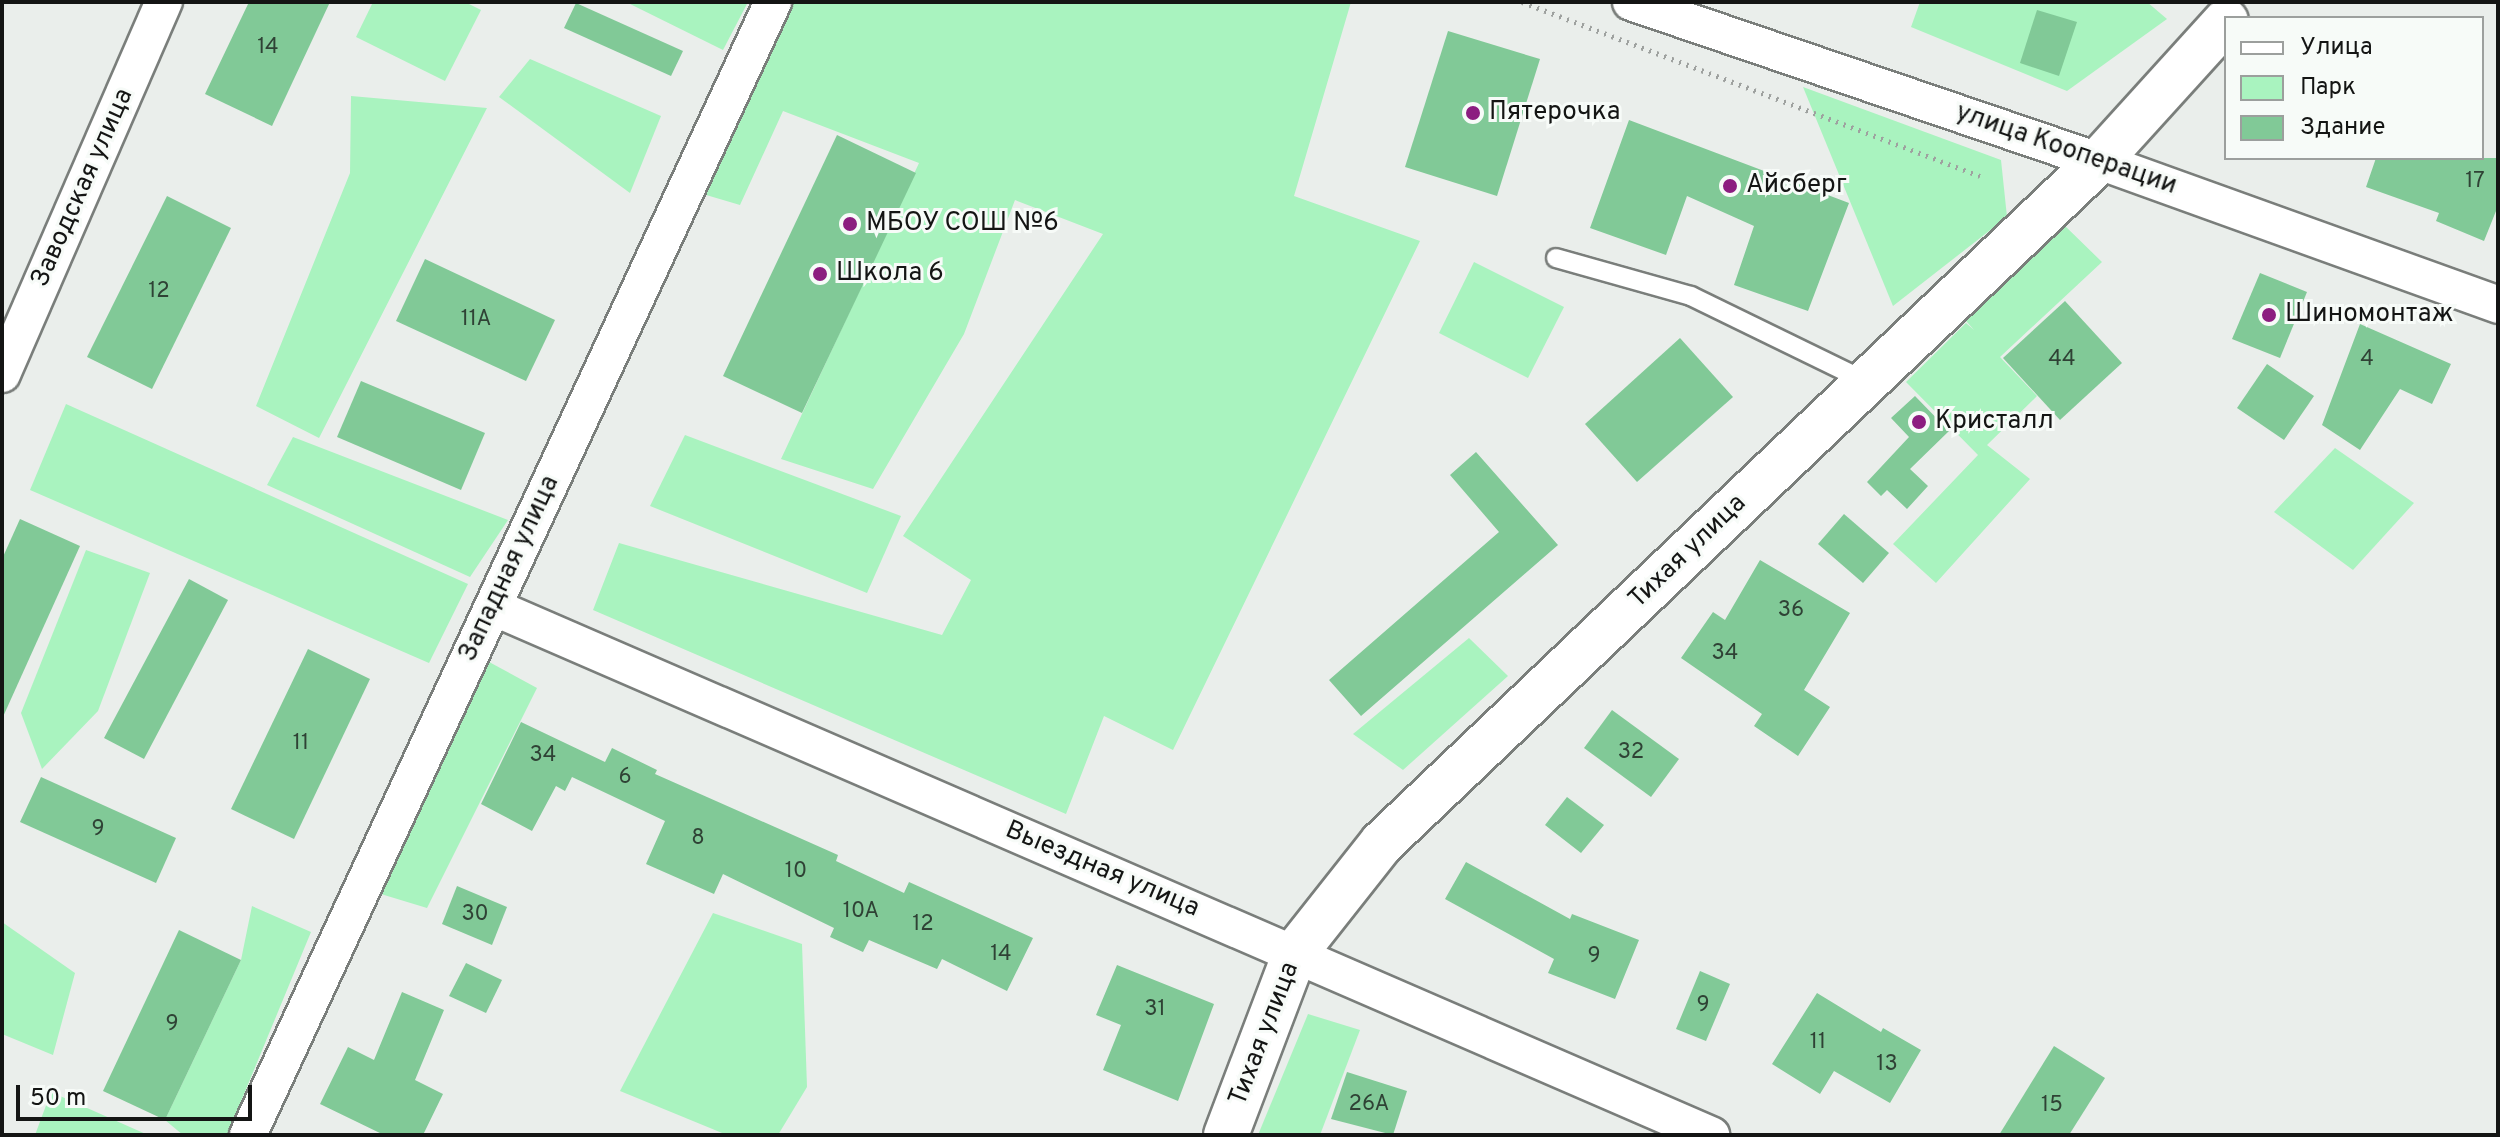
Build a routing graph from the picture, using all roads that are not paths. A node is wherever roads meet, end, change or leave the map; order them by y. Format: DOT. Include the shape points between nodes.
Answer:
graph roads {
  1 [pos="164,2"];
  2 [pos="773,2"];
  3 [pos="1631,2"];
  4 [pos="2224,23"];
  5 [pos="2099,161"];
  6 [pos="1556,258"];
  7 [pos="2498,305"];
  8 [pos="2,374"];
  9 [pos="1867,382"];
  10 [pos="493,607"];
  11 [pos="1295,953"];
  12 [pos="248,1135"];
  13 [pos="1226,1135"];
  14 [pos="1711,1135"];
  1 -- 8 [label="street, Заводская улица"];
  2 -- 10 [label="street, Западная улица"];
  3 -- 5 [label="street, улица Кооперации"];
  4 -- 5 [label="main road, Тихая улица"];
  5 -- 7 [label="street, улица Кооперации"];
  5 -- 9 [label="main road, Тихая улица"];
  6 -- 9 [label="lane" via="1691,296"];
  9 -- 11 [label="main road, Тихая улица" via="1382,843"];
  10 -- 11 [label="street, Выездная улица"];
  10 -- 12 [label="street, Западная улица"];
  11 -- 13 [label="main road, Тихая улица"];
  11 -- 14 [label="street, Выездная улица"];
}
